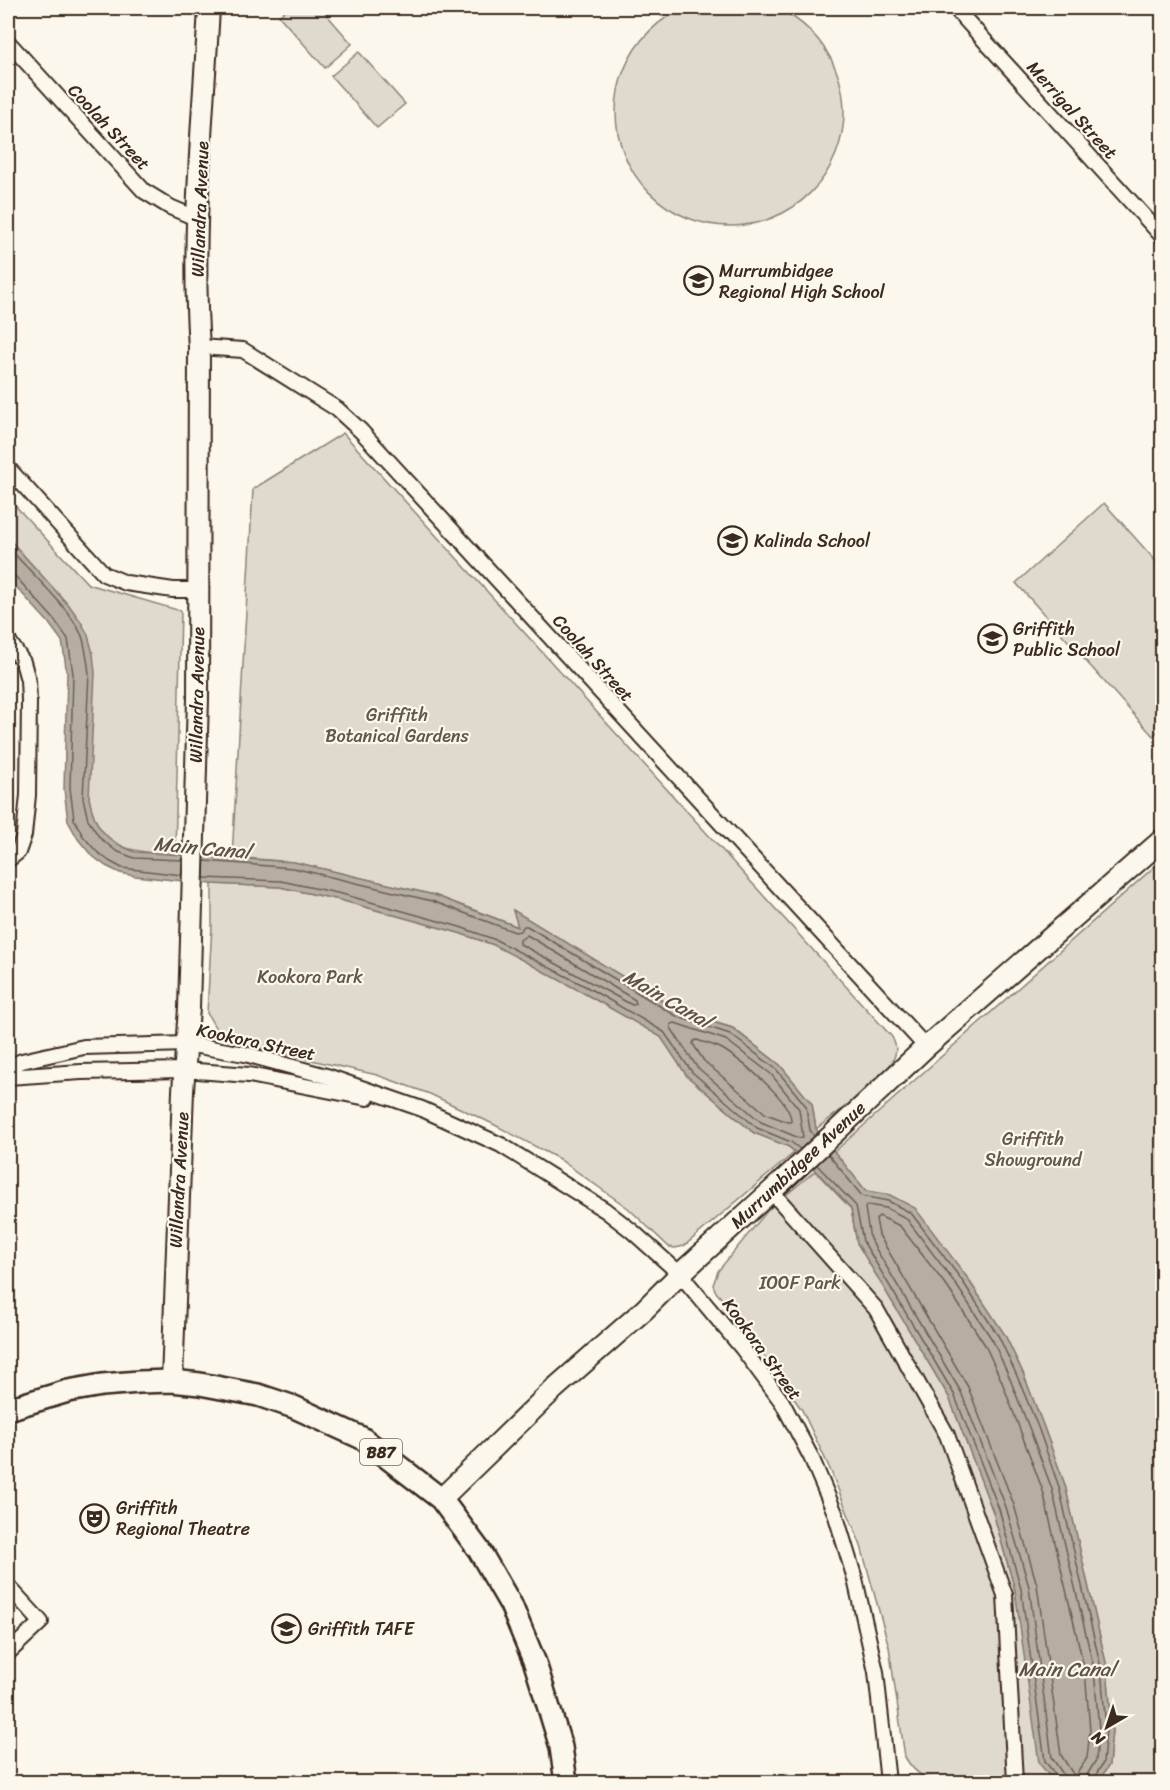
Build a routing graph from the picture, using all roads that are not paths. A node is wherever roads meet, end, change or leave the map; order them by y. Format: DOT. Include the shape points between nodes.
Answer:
graph roads {
  1 [pos="209,8"];
  2 [pos="955,8"];
  3 [pos="8,42"];
  4 [pos="198,219"];
  5 [pos="1162,236"];
  6 [pos="199,347"];
  7 [pos="8,468"];
  8 [pos="198,590"];
  9 [pos="8,639"];
  10 [pos="1162,840"];
  11 [pos="8,860"];
  12 [pos="186,1044"];
  13 [pos="926,1047"];
  14 [pos="8,1067"];
  15 [pos="184,1070"];
  16 [pos="8,1077"];
  17 [pos="422,1109"];
  18 [pos="771,1191"];
  19 [pos="680,1274"];
  20 [pos="172,1382"];
  21 [pos="8,1409"];
  22 [pos="441,1499"];
  23 [pos="8,1586"];
  24 [pos="8,1653"];
  25 [pos="566,1782"];
  26 [pos="573,1782"];
  27 [pos="888,1782"];
  28 [pos="1015,1782"];
  1 -- 4 [label="street, Willandra Avenue"];
  2 -- 5 [label="street, Merrigal Street"];
  3 -- 4 [label="street, Coolah Street" via="144,191"];
  4 -- 6 [label="street, Willandra Avenue"];
  6 -- 8 [label="street, Willandra Avenue"];
  6 -- 13 [label="street, Coolah Street" via="243,350 337,409 361,431"];
  7 -- 8 [label="street" via="104,574 126,583"];
  8 -- 12 [label="street, Willandra Avenue"];
  9 -- 11 [label="street" via="22,662 29,700 24,835 18,852"];
  10 -- 13 [label="street, Murrumbidgee Avenue"];
  12 -- 14 [label="street, Kookora Street" via="84,1047"];
  12 -- 15 [label="street, Willandra Avenue"];
  12 -- 17 [label="street, Kookora Street" via="245,1054 330,1077"];
  13 -- 18 [label="street, Murrumbidgee Avenue"];
  15 -- 16 [label="street, Kookora Street"];
  15 -- 17 [label="street, Kookora Street" via="249,1075"];
  15 -- 20 [label="street, Willandra Avenue"];
  17 -- 19 [label="street, Kookora Street" via="501,1145 568,1185 632,1231"];
  18 -- 19 [label="street, Murrumbidgee Avenue"];
  18 -- 28 [label="street" via="876,1309 947,1435 1005,1595"];
  19 -- 22 [label="street, Murrumbidgee Avenue"];
  19 -- 27 [label="street, Kookora Street" via="782,1402 835,1513 876,1672"];
  20 -- 21 [label="main road, B87" via="102,1385"];
  20 -- 22 [label="main road, B87" via="234,1389 294,1407 362,1438"];
  22 -- 25 [label="main road, B87" via="511,1605 535,1663 561,1747"];
  23 -- 24 [label="street" via="41,1622"];
  25 -- 26 [label="street"];
}
